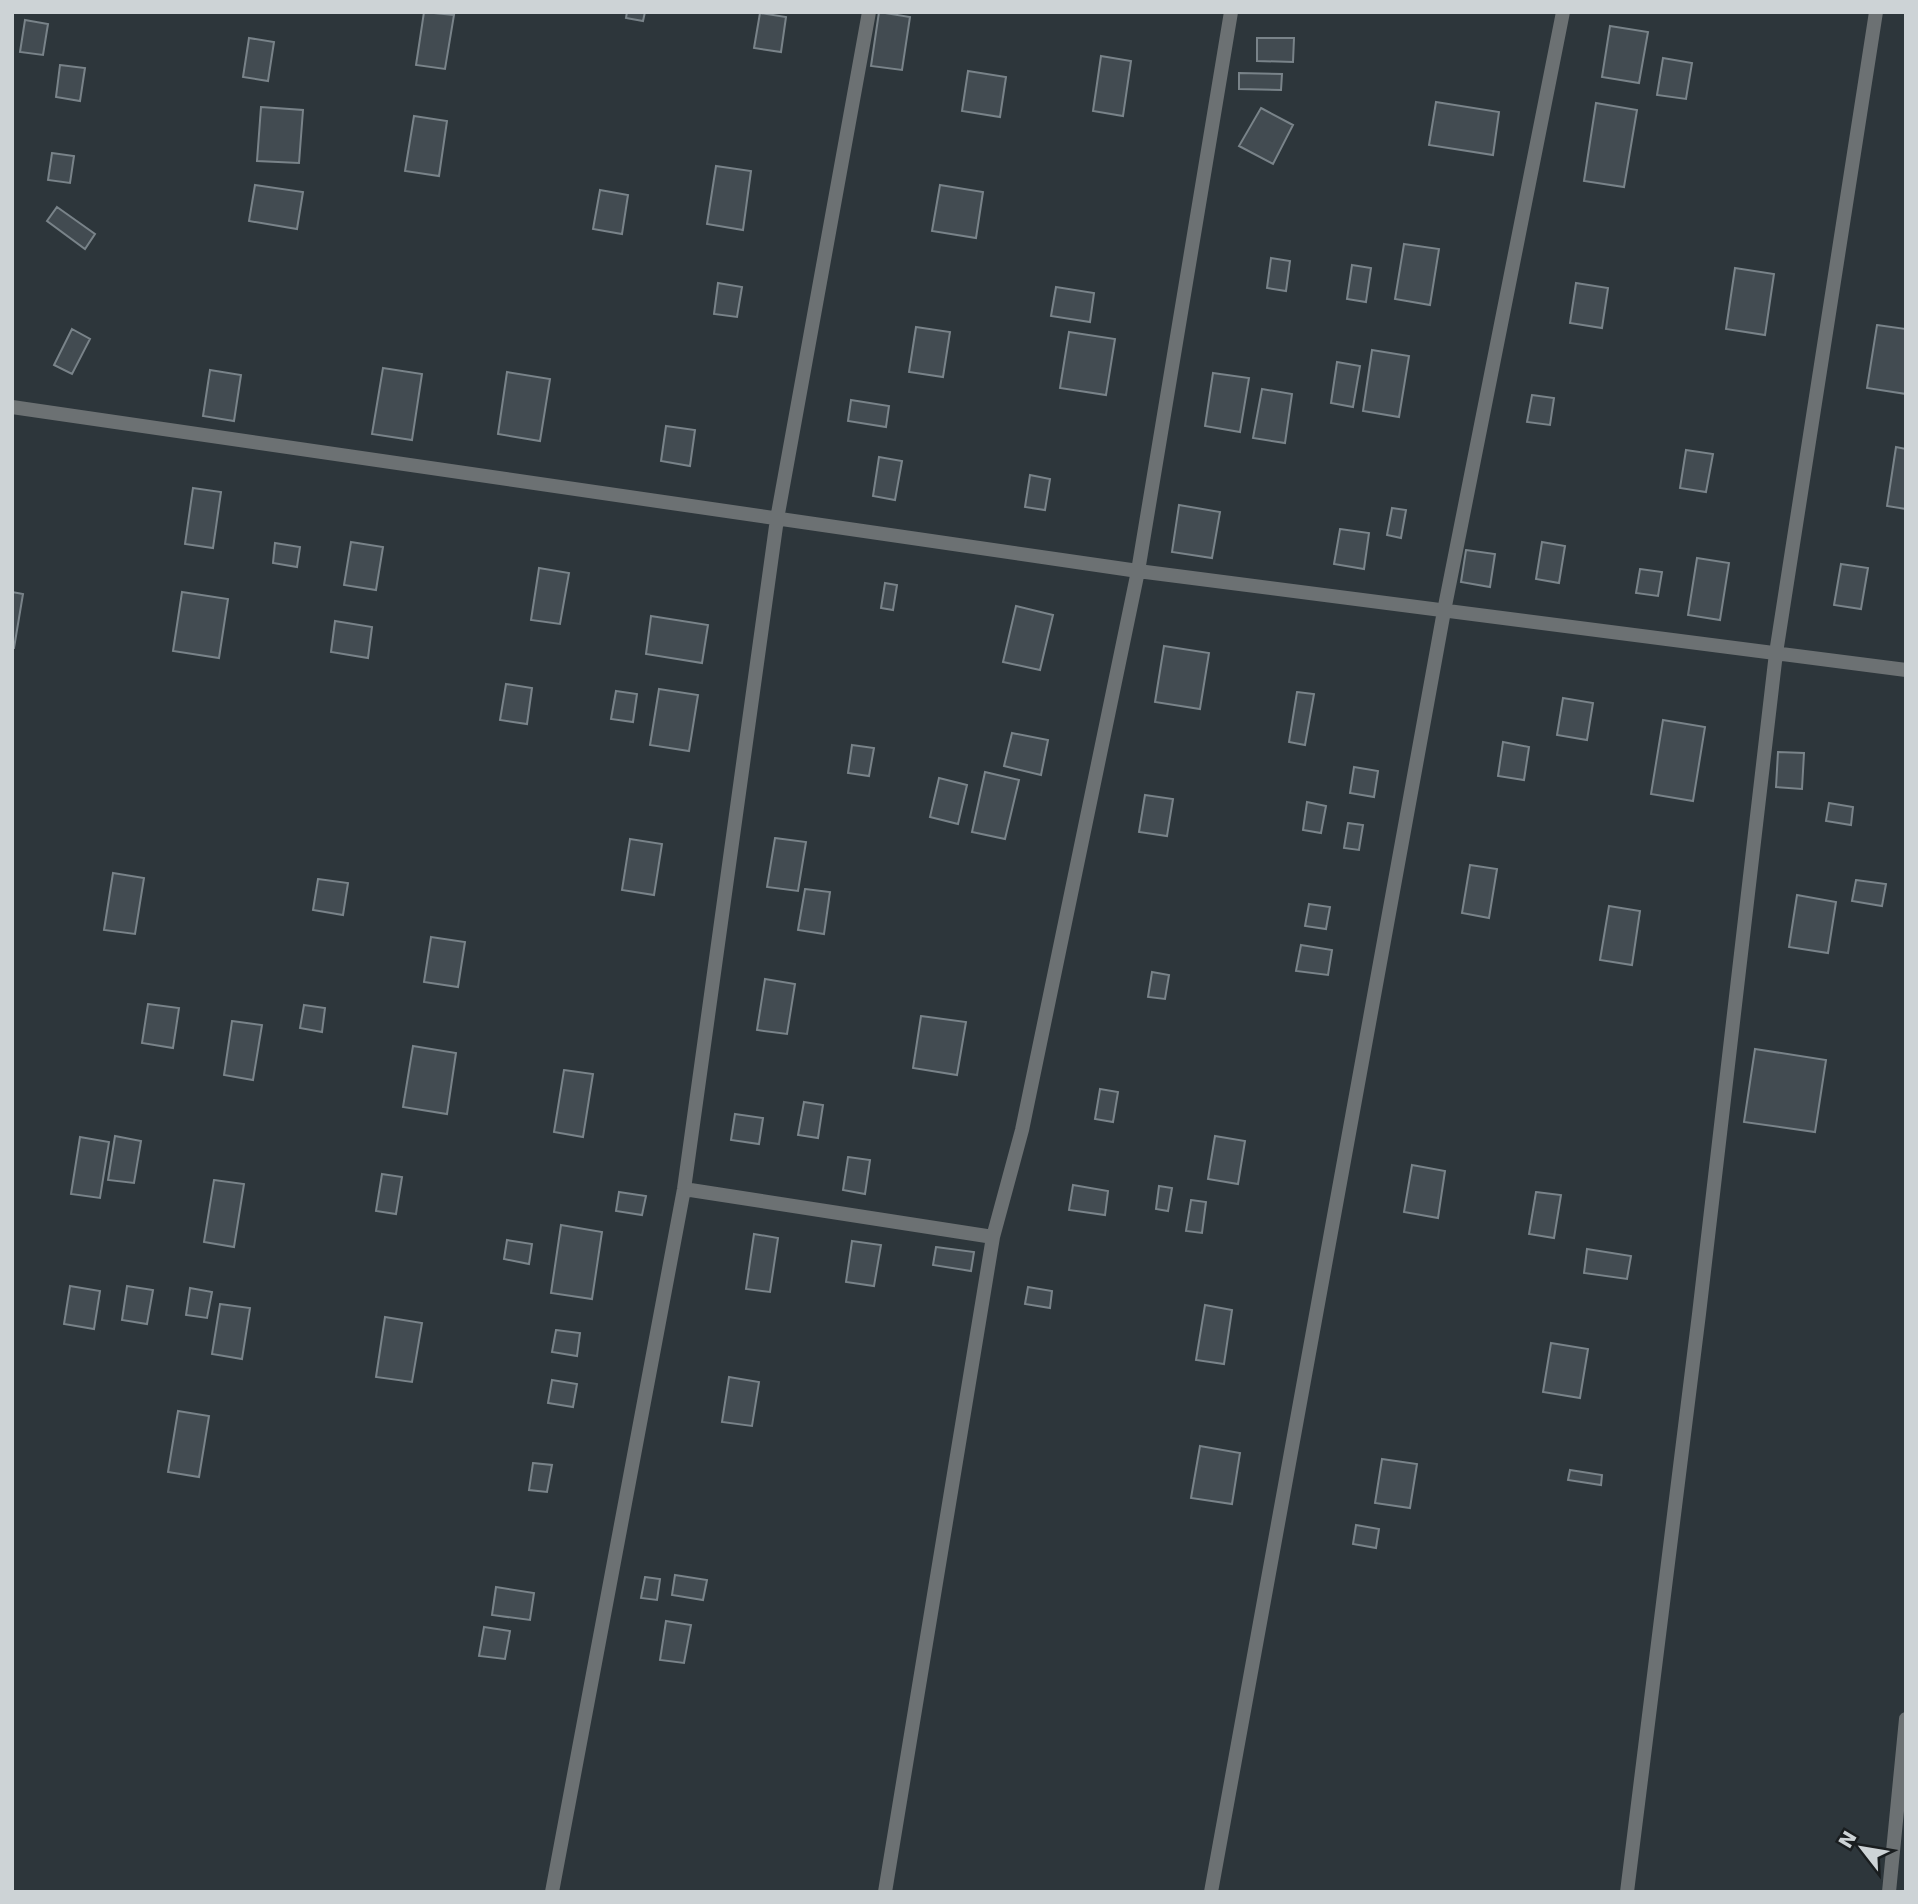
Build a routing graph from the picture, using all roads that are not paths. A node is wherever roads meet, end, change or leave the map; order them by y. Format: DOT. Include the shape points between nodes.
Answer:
graph roads {
  1 [pos="869,12"];
  2 [pos="1231,12"];
  3 [pos="1563,12"];
  4 [pos="1876,12"];
  5 [pos="12,407"];
  6 [pos="777,519"];
  7 [pos="1138,571"];
  8 [pos="1444,611"];
  9 [pos="1776,653"];
  10 [pos="1906,670"];
  11 [pos="684,1189"];
  12 [pos="993,1237"];
  13 [pos="1906,1719"];
  14 [pos="552,1892"];
  15 [pos="885,1892"];
  16 [pos="1211,1892"];
  17 [pos="1627,1892"];
  18 [pos="1889,1892"];
  1 -- 6 [label="street"];
  2 -- 7 [label="street"];
  3 -- 8 [label="street"];
  4 -- 9 [label="street"];
  5 -- 6 [label="street"];
  6 -- 7 [label="street"];
  6 -- 11 [label="street"];
  7 -- 8 [label="street"];
  7 -- 12 [label="street" via="1022,1130"];
  8 -- 9 [label="street"];
  8 -- 16 [label="street"];
  9 -- 10 [label="street"];
  9 -- 17 [label="street"];
  11 -- 12 [label="street"];
  11 -- 14 [label="street"];
  12 -- 15 [label="street"];
  13 -- 18 [label="street"];
}
